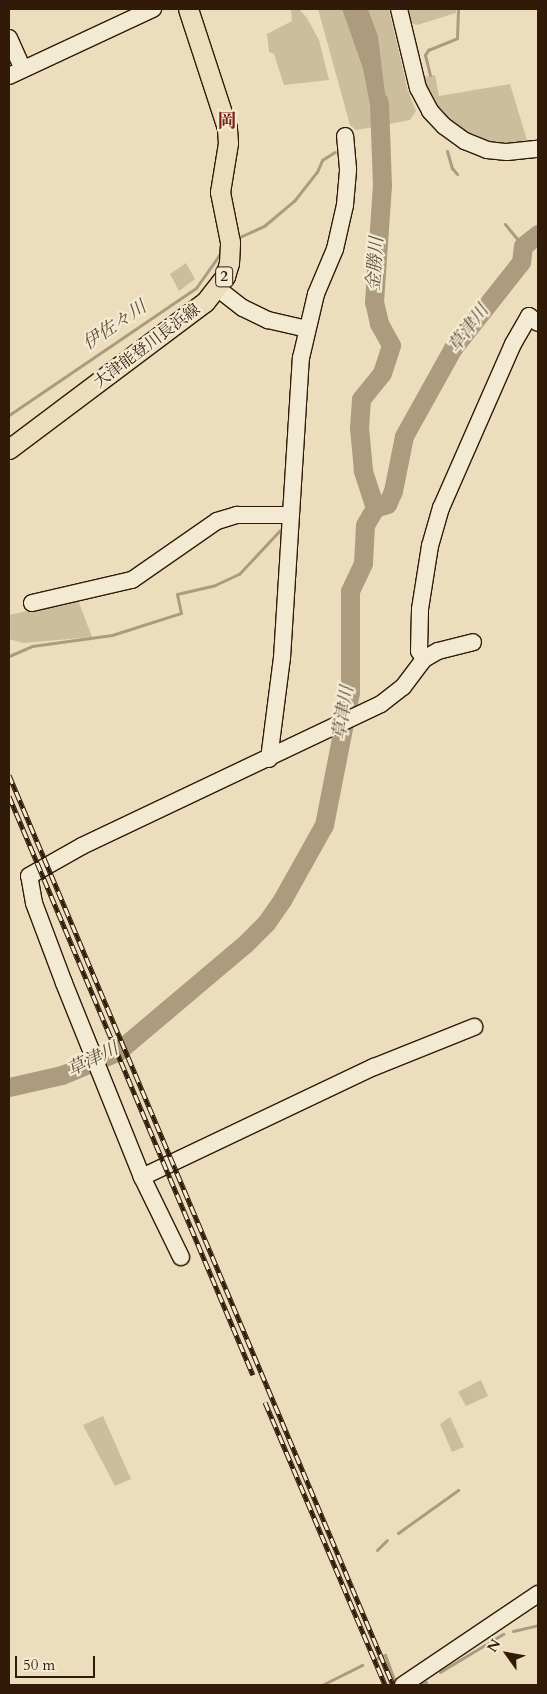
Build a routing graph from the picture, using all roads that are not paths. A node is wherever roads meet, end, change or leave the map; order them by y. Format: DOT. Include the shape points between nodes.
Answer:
graph roads {
  1 [pos="153,9"];
  2 [pos="188,9"];
  3 [pos="399,9"];
  4 [pos="9,38"];
  5 [pos="16,73"];
  6 [pos="345,136"];
  7 [pos="538,149"];
  8 [pos="217,288"];
  9 [pos="535,315"];
  10 [pos="306,328"];
  11 [pos="9,449"];
  12 [pos="291,515"];
  13 [pos="32,603"];
  14 [pos="473,642"];
  15 [pos="424,659"];
  16 [pos="269,759"];
  17 [pos="474,1027"];
  18 [pos="142,1177"];
  19 [pos="181,1257"];
  20 [pos="538,1594"];
  21 [pos="403,1685"];
  1 -- 5 [label="street"];
  2 -- 8 [label="main road, 大津能登川長浜線 / 2" via="227,128 228,143 220,192 230,255"];
  3 -- 7 [label="street" via="408,32 418,88 439,121 465,142 486,150"];
  4 -- 5 [label="street"];
  6 -- 10 [label="street" via="348,170 345,205 335,249"];
  8 -- 10 [label="street" via="243,308 268,320"];
  8 -- 11 [label="main road, 大津能登川長浜線 / 2" via="205,302"];
  9 -- 15 [label="street" via="466,448 441,508 430,546 420,608 419,651"];
  10 -- 12 [label="street" via="300,367"];
  12 -- 13 [label="street" via="238,515 217,521 132,580"];
  12 -- 16 [label="street" via="282,658"];
  14 -- 15 [label="street" via="438,651"];
  15 -- 16 [label="street" via="394,696"];
  16 -- 18 [label="street" via="82,846 29,876 34,903 64,983"];
  17 -- 18 [label="street" via="374,1067"];
  18 -- 19 [label="street"];
  20 -- 21 [label="street"];
}
